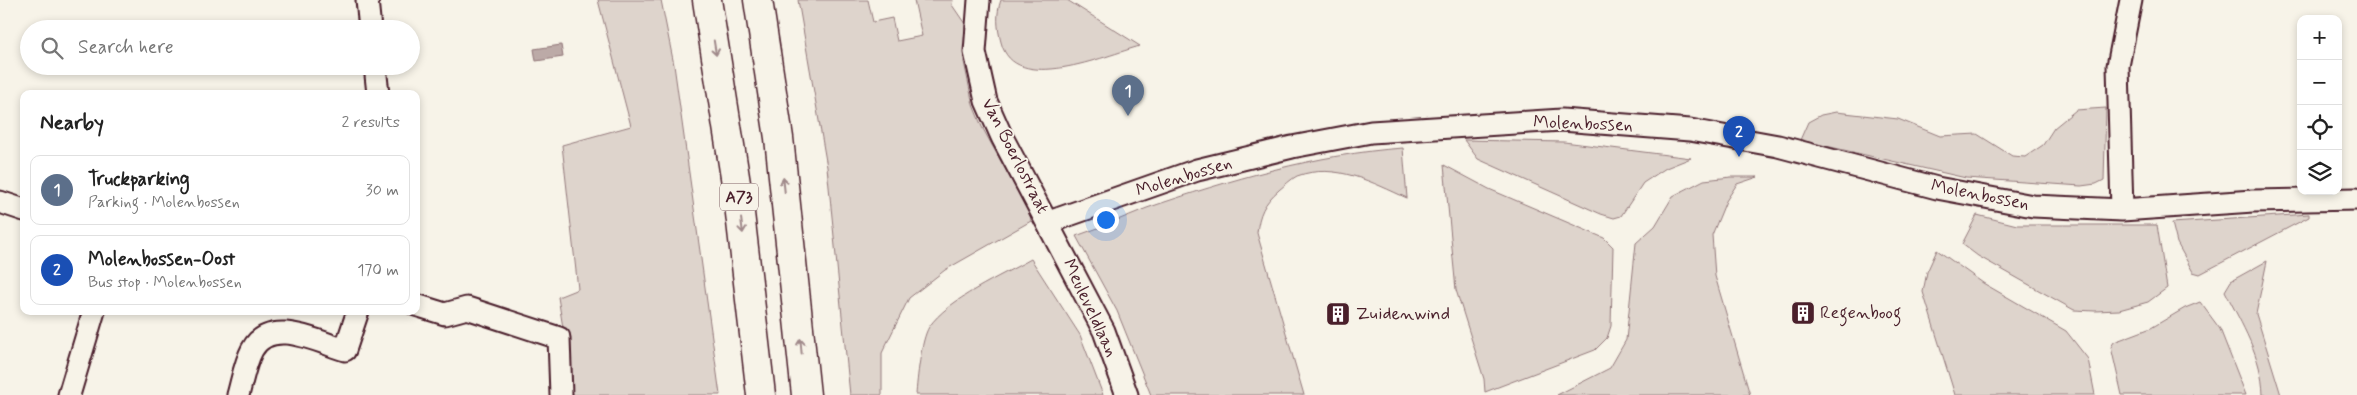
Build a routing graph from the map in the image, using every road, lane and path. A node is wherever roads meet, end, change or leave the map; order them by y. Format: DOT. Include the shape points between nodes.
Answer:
graph roads {
  1 [pos="367,0"];
  2 [pos="707,0"];
  3 [pos="758,0"];
  4 [pos="979,0"];
  5 [pos="2131,0"];
  6 [pos="369,20"];
  7 [pos="376,75"];
  8 [pos="378,90"];
  9 [pos="2357,199"];
  10 [pos="0,202"];
  11 [pos="20,209"];
  12 [pos="2122,210"];
  13 [pos="1049,222"];
  14 [pos="420,305"];
  15 [pos="93,315"];
  16 [pos="357,315"];
  17 [pos="69,395"];
  18 [pos="238,395"];
  19 [pos="561,395"];
  20 [pos="761,395"];
  21 [pos="806,395"];
  22 [pos="1127,395"];
  1 -- 6 [label="street"];
  2 -- 20 [label="highway, A73, one-way" via="738,196"];
  21 -- 3 [label="highway, A73, one-way" via="779,138"];
  4 -- 13 [label="street, Van Boerlostraat" via="975,52 986,101"];
  5 -- 12 [label="street" via="2118,66"];
  7 -- 8 [label="street"];
  9 -- 12 [label="street, Molenbossen" via="2253,201"];
  10 -- 11 [label="street"];
  12 -- 13 [label="street, Molenbossen" via="2033,206 1938,188 1778,146 1690,130 1562,120 1371,132 1301,145 1197,170"];
  13 -- 22 [label="street, Meuleveldlaan" via="1104,331"];
  14 -- 19 [label="street" via="445,314 467,308 559,338"];
  15 -- 17 [label="street"];
  16 -- 18 [label="street" via="345,350 287,332 267,334 253,349"];
}
